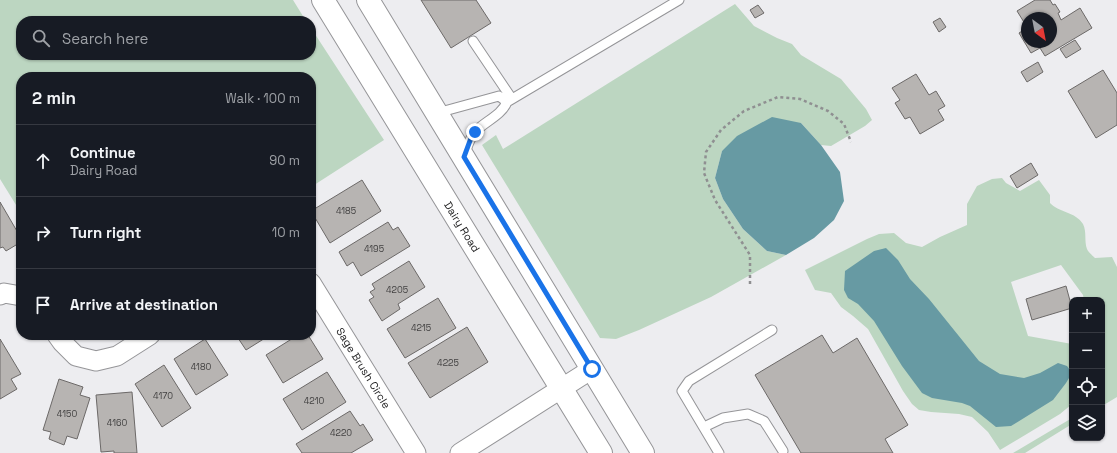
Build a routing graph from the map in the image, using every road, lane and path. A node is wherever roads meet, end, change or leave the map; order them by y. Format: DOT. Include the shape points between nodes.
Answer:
graph roads {
  1 [pos="323,0"];
  2 [pos="368,0"];
  3 [pos="679,0"];
  4 [pos="473,41"];
  5 [pos="509,101"];
  6 [pos="437,113"];
  7 [pos="850,142"];
  8 [pos="464,157"];
  9 [pos="750,284"];
  10 [pos="316,291"];
  11 [pos="0,295"];
  12 [pos="16,295"];
  13 [pos="772,330"];
  14 [pos="61,340"];
  15 [pos="142,340"];
  16 [pos="592,369"];
  17 [pos="562,388"];
  18 [pos="704,427"];
  19 [pos="783,451"];
  20 [pos="416,453"];
  21 [pos="460,453"];
  22 [pos="601,453"];
  23 [pos="643,453"];
  24 [pos="719,453"];
  1 -- 17 [label="street, Dairy Road"];
  2 -- 6 [label="street"];
  3 -- 5 [label="lane"];
  4 -- 5 [label="lane"];
  5 -- 6 [label="lane" via="498,96"];
  5 -- 8 [label="lane" via="504,110 475,132"];
  6 -- 8 [label="street"];
  7 -- 9 [label="path" via="844,124 828,111 800,99 778,96 744,111 721,130 706,152 704,173 715,200 750,255"];
  8 -- 16 [label="street"];
  10 -- 20 [label="street, Sage Brush Circle"];
  11 -- 12 [label="street" via="4,293"];
  13 -- 18 [label="lane" via="689,381 682,391"];
  14 -- 15 [label="street" via="76,356 96,361 117,356"];
  16 -- 17 [label="street"];
  16 -- 23 [label="street"];
  17 -- 21 [label="street"];
  17 -- 22 [label="street, Dairy Road"];
  18 -- 19 [label="lane" via="723,418 748,414 764,421"];
  18 -- 24 [label="lane"];
}
